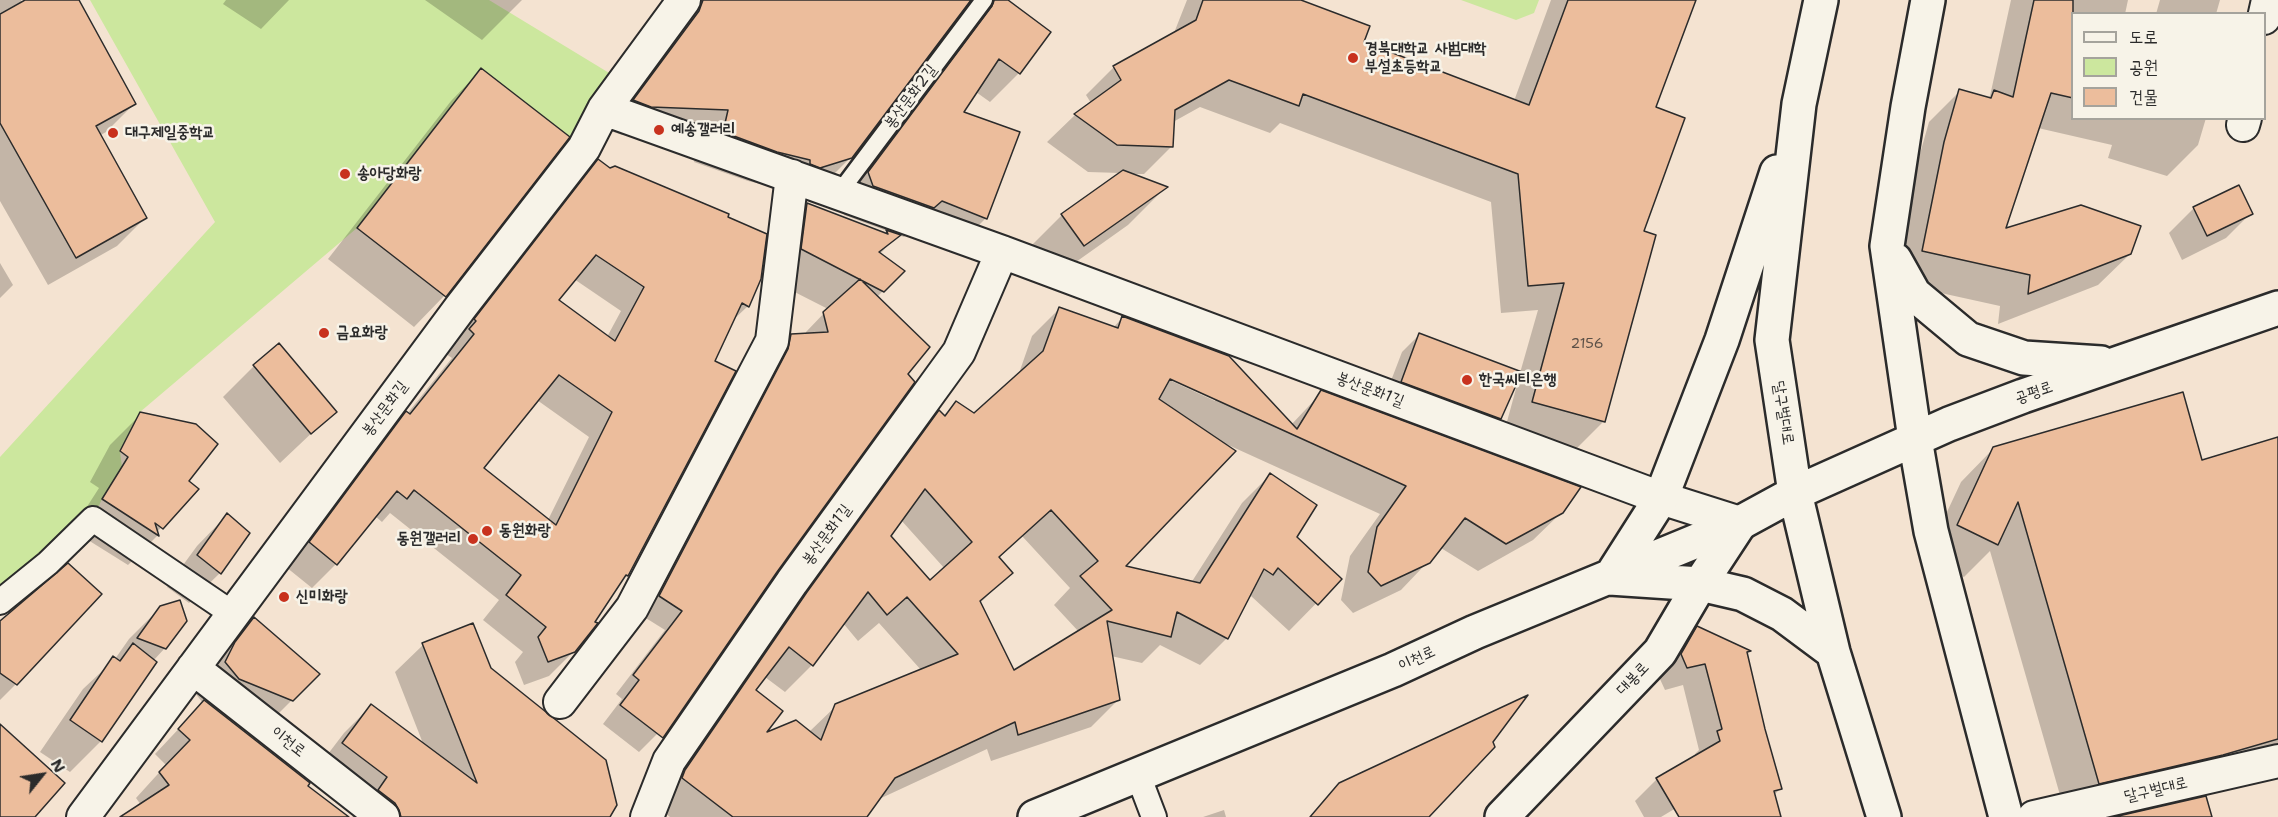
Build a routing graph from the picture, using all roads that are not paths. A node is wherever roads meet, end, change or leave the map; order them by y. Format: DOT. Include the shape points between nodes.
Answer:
graph roads {
  1 [pos="684,0"];
  2 [pos="984,0"];
  3 [pos="1821,0"];
  4 [pos="1928,0"];
  5 [pos="1799,105"];
  6 [pos="604,109"];
  7 [pos="792,176"];
  8 [pos="839,193"];
  9 [pos="1887,246"];
  10 [pos="1002,252"];
  11 [pos="2278,308"];
  12 [pos="2118,364"];
  13 [pos="1915,439"];
  14 [pos="1795,493"];
  15 [pos="1661,498"];
  16 [pos="1740,523"];
  17 [pos="1610,578"];
  18 [pos="1700,584"];
  19 [pos="0,602"];
  20 [pos="233,614"];
  21 [pos="1833,652"];
  22 [pos="193,668"];
  23 [pos="560,702"];
  24 [pos="2278,761"];
  25 [pos="1138,775"];
  26 [pos="83,817"];
  27 [pos="383,817"];
  28 [pos="647,817"];
  29 [pos="1035,817"];
  30 [pos="1154,817"];
  31 [pos="1502,817"];
  32 [pos="1884,817"];
  33 [pos="2006,817"];
  34 [pos="2034,817"];
  1 -- 6 [label="street, 봉산문화길"];
  2 -- 8 [label="lane, 봉산문화2길"];
  3 -- 5 [label="main road, 달구벌대로"];
  4 -- 9 [label="main road"];
  5 -- 14 [label="main road, 달구벌대로" via="1772,340"];
  5 -- 15 [label="main road" via="1722,340"];
  6 -- 7 [label="street, 봉산문화1길"];
  6 -- 20 [label="street, 봉산문화길" via="584,148"];
  7 -- 8 [label="street, 봉산문화1길"];
  7 -- 23 [label="street" via="772,341 632,608"];
  8 -- 10 [label="street, 봉산문화1길"];
  9 -- 12 [label="main road" via="1914,294 1968,339 2024,358"];
  9 -- 13 [label="main road"];
  10 -- 15 [label="street, 봉산문화1길"];
  10 -- 28 [label="street, 봉산문화1길" via="959,352 792,582 669,761"];
  11 -- 12 [label="main road, 공평로"];
  12 -- 13 [label="main road, 공평로"];
  13 -- 14 [label="main road, 공평로"];
  13 -- 33 [label="main road" via="1931,531"];
  14 -- 16 [label="main road, 이천로"];
  14 -- 21 [label="main road, 달구벌대로"];
  15 -- 16 [label="street, 봉산문화1길"];
  15 -- 17 [label="main road"];
  16 -- 17 [label="main road, 이천로"];
  16 -- 18 [label="main road, 대봉로"];
  17 -- 18 [label="main road"];
  17 -- 25 [label="main road, 이천로"];
  18 -- 21 [label="main road" via="1743,594 1782,614"];
  18 -- 31 [label="main road, 대봉로" via="1660,652"];
  19 -- 20 [label="street" via="93,519"];
  20 -- 22 [label="street, 봉산문화길"];
  21 -- 32 [label="main road, 달구벌대로"];
  22 -- 26 [label="street, 봉산문화길"];
  22 -- 27 [label="street, 이천로"];
  24 -- 34 [label="street, 달구벌대로"];
  25 -- 29 [label="main road, 이천로"];
  25 -- 30 [label="street"];
}
